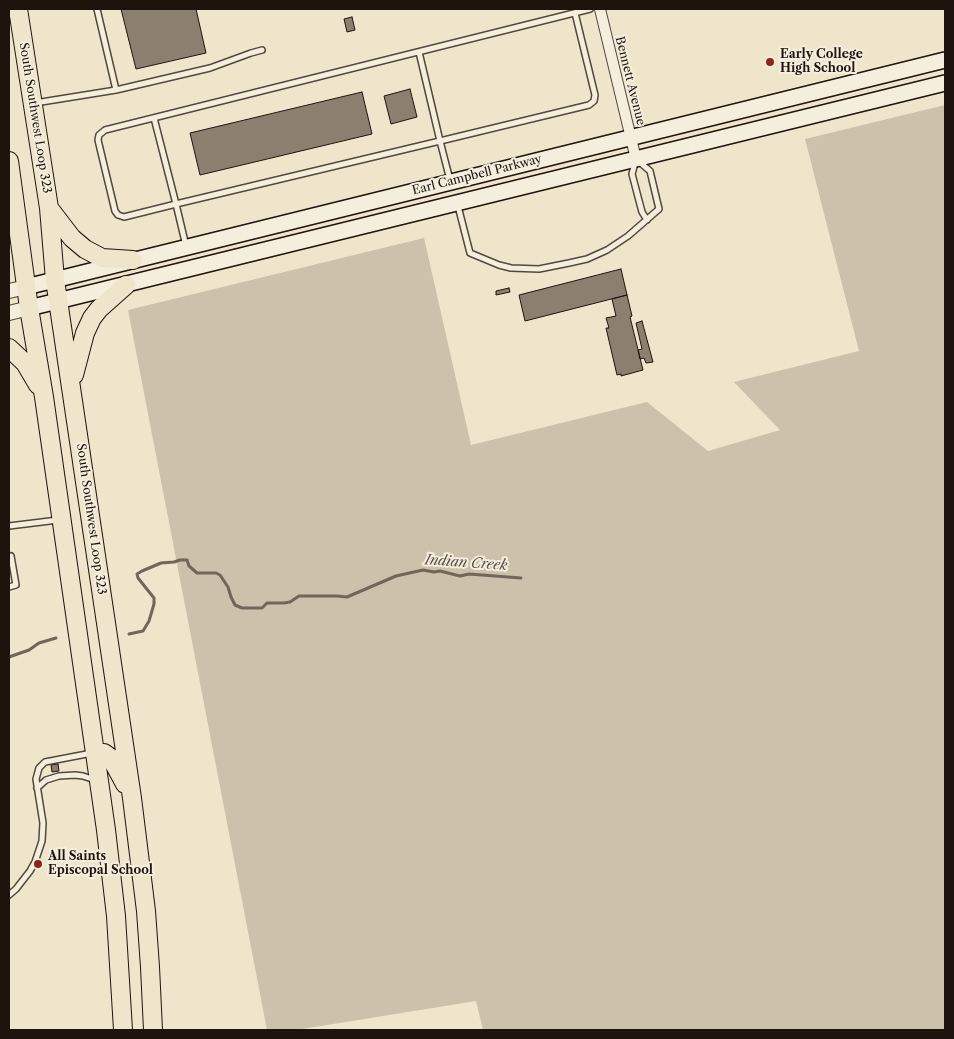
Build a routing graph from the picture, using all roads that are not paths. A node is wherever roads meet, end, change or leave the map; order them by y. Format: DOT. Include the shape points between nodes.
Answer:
graph roads {
  1 [pos="18,9"];
  2 [pos="97,9"];
  3 [pos="590,9"];
  4 [pos="600,9"];
  5 [pos="575,13"];
  6 [pos="262,50"];
  7 [pos="419,52"];
  8 [pos="945,60"];
  9 [pos="945,83"];
  10 [pos="116,90"];
  11 [pos="32,103"];
  12 [pos="154,118"];
  13 [pos="631,138"];
  14 [pos="440,141"];
  15 [pos="636,159"];
  16 [pos="9,161"];
  17 [pos="450,182"];
  18 [pos="13,190"];
  19 [pos="457,203"];
  20 [pos="176,204"];
  21 [pos="49,208"];
  22 [pos="646,220"];
  23 [pos="9,225"];
  24 [pos="186,247"];
  25 [pos="133,260"];
  26 [pos="55,280"];
  27 [pos="126,285"];
  28 [pos="26,287"];
  29 [pos="9,291"];
  30 [pos="59,300"];
  31 [pos="29,308"];
  32 [pos="9,313"];
  33 [pos="9,348"];
  34 [pos="72,385"];
  35 [pos="44,398"];
  36 [pos="61,520"];
  37 [pos="9,526"];
  38 [pos="9,557"];
  39 [pos="9,587"];
  40 [pos="95,753"];
  41 [pos="99,782"];
  42 [pos="37,788"];
  43 [pos="132,798"];
  44 [pos="9,895"];
  45 [pos="123,1030"];
  46 [pos="153,1030"];
  1 -- 11 [label="highway, South Southwest Loop 323"];
  2 -- 10 [label="lane"];
  3 -- 5 [label="lane"];
  4 -- 13 [label="street, Bennett Avenue"];
  5 -- 7 [label="lane"];
  5 -- 14 [label="lane" via="594,101 589,105"];
  6 -- 10 [label="lane" via="210,68"];
  7 -- 12 [label="lane"];
  7 -- 14 [label="lane"];
  8 -- 13 [label="main road, Earl Campbell Parkway"];
  9 -- 15 [label="main road, Earl Campbell Parkway"];
  10 -- 11 [label="lane"];
  11 -- 21 [label="highway, South Southwest Loop 323"];
  12 -- 20 [label="lane"];
  12 -- 20 [label="lane" via="99,134 115,211 124,217"];
  13 -- 15 [label="street, Bennett Avenue"];
  13 -- 17 [label="main road, Earl Campbell Parkway"];
  14 -- 17 [label="lane"];
  14 -- 20 [label="lane"];
  15 -- 19 [label="main road, Earl Campbell Parkway"];
  15 -- 22 [label="lane" via="632,174"];
  15 -- 22 [label="lane" via="650,170 659,209"];
  16 -- 18 [label="highway"];
  17 -- 24 [label="main road, Earl Campbell Parkway"];
  18 -- 23 [label="highway"];
  18 -- 28 [label="highway"];
  19 -- 22 [label="lane" via="470,252 511,268 539,269 587,259 607,250"];
  19 -- 27 [label="main road, Earl Campbell Parkway"];
  20 -- 24 [label="lane"];
  21 -- 25 [label="highway" via="72,238 85,249 102,258"];
  21 -- 26 [label="highway, South Southwest Loop 323"];
  24 -- 25 [label="main road, Earl Campbell Parkway"];
  25 -- 26 [label="main road, Earl Campbell Parkway"];
  26 -- 28 [label="main road, Earl Campbell Parkway"];
  26 -- 30 [label="highway, South Southwest Loop 323"];
  27 -- 30 [label="main road, Earl Campbell Parkway"];
  27 -- 34 [label="highway" via="92,318"];
  28 -- 29 [label="street, Earl Campbell Parkway"];
  28 -- 31 [label="highway"];
  30 -- 31 [label="main road, Earl Campbell Parkway"];
  30 -- 34 [label="highway, South Southwest Loop 323"];
  31 -- 32 [label="street, Earl Campbell Parkway"];
  31 -- 35 [label="highway"];
  33 -- 35 [label="highway" via="25,363"];
  34 -- 43 [label="highway, South Southwest Loop 323"];
  35 -- 36 [label="highway"];
  36 -- 37 [label="lane"];
  36 -- 40 [label="highway"];
  38 -- 39 [label="lane" via="16,585"];
  40 -- 41 [label="highway"];
  40 -- 42 [label="lane" via="45,762 37,773"];
  40 -- 43 [label="highway" via="104,753 111,758"];
  41 -- 42 [label="lane" via="67,775 50,778"];
  41 -- 45 [label="highway" via="116,916"];
  42 -- 44 [label="lane" via="43,824 42,841 30,871"];
  43 -- 46 [label="highway, South Southwest Loop 323" via="146,911"];
}
